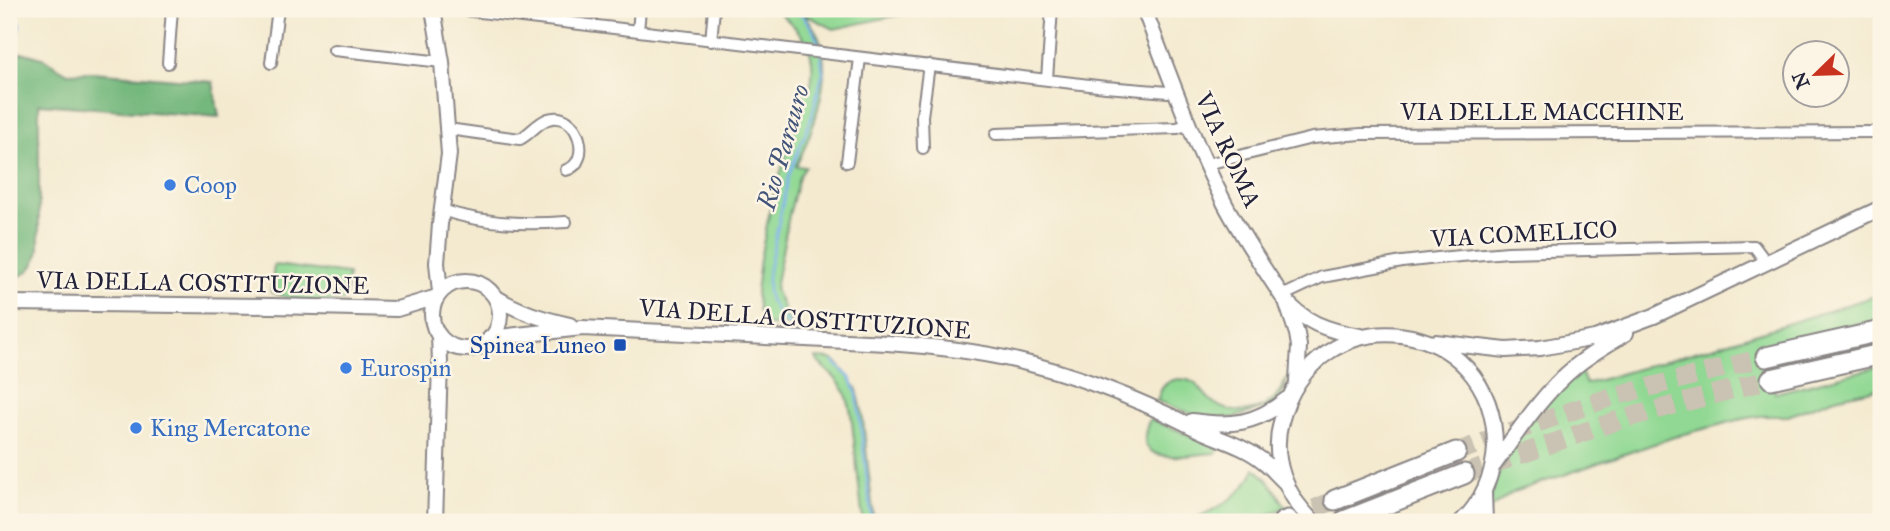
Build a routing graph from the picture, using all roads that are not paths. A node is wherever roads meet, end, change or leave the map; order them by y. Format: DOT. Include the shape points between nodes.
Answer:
graph roads {
  1 [pos="172,9"];
  2 [pos="278,9"];
  3 [pos="433,9"];
  4 [pos="455,9"];
  5 [pos="640,9"];
  6 [pos="714,9"];
  7 [pos="1052,9"];
  8 [pos="1144,9"];
  9 [pos="638,31"];
  10 [pos="711,40"];
  11 [pos="334,50"];
  12 [pos="860,58"];
  13 [pos="442,62"];
  14 [pos="168,63"];
  15 [pos="271,63"];
  16 [pos="929,65"];
  17 [pos="1047,79"];
  18 [pos="1175,89"];
  19 [pos="1190,124"];
  20 [pos="448,129"];
  21 [pos="1881,132"];
  22 [pos="996,134"];
  23 [pos="923,148"];
  24 [pos="847,162"];
  25 [pos="1207,164"];
  26 [pos="566,170"];
  27 [pos="1881,208"];
  28 [pos="442,210"];
  29 [pos="566,222"];
  30 [pos="438,253"];
  31 [pos="1766,262"];
  32 [pos="457,282"];
  33 [pos="439,295"];
  34 [pos="495,298"];
  35 [pos="1285,299"];
  36 [pos="9,303"];
  37 [pos="397,309"];
  38 [pos="1654,316"];
  39 [pos="582,328"];
  40 [pos="436,331"];
  41 [pos="1881,331"];
  42 [pos="1365,337"];
  43 [pos="490,338"];
  44 [pos="1427,341"];
  45 [pos="462,348"];
  46 [pos="1881,354"];
  47 [pos="1766,357"];
  48 [pos="440,363"];
  49 [pos="1771,379"];
  50 [pos="1297,381"];
  51 [pos="1289,398"];
  52 [pos="1181,420"];
  53 [pos="1456,452"];
  54 [pos="1491,470"];
  55 [pos="1464,474"];
  56 [pos="1286,483"];
  57 [pos="1484,491"];
  58 [pos="1335,500"];
  59 [pos="1344,521"];
  60 [pos="435,522"];
  61 [pos="1314,522"];
  62 [pos="1461,522"];
  63 [pos="1485,522"];
  1 -- 14 [label="street"];
  2 -- 15 [label="street"];
  3 -- 13 [label="main road"];
  4 -- 9 [label="street"];
  5 -- 9 [label="street"];
  6 -- 10 [label="street"];
  7 -- 17 [label="street"];
  8 -- 18 [label="main road, VIA ROMA"];
  9 -- 10 [label="street"];
  10 -- 12 [label="street"];
  11 -- 13 [label="street"];
  12 -- 16 [label="street"];
  12 -- 24 [label="street"];
  13 -- 20 [label="main road"];
  16 -- 17 [label="street"];
  16 -- 23 [label="street"];
  17 -- 18 [label="street" via="1168,92"];
  18 -- 19 [label="main road, VIA ROMA"];
  19 -- 22 [label="street"];
  19 -- 25 [label="main road, VIA ROMA"];
  20 -- 26 [label="street" via="520,139 545,121 562,119 573,126 579,139 578,162"];
  20 -- 28 [label="main road" via="449,165"];
  21 -- 25 [label="street, VIA DELLE MACCHINE" via="1361,134 1312,138"];
  25 -- 35 [label="main road, VIA ROMA" via="1234,220"];
  27 -- 31 [label="main road"];
  28 -- 29 [label="street" via="495,222"];
  28 -- 30 [label="main road"];
  30 -- 32 [label="main road" via="446,272"];
  30 -- 33 [label="main road"];
  31 -- 35 [label="street, VIA COMELICO" via="1754,246 1508,252 1414,261 1322,277"];
  31 -- 38 [label="main road"];
  32 -- 33 [label="main road"];
  32 -- 34 [label="main road" via="479,283"];
  33 -- 37 [label="main road, VIA DELLA COSTITUZIONE"];
  33 -- 40 [label="main road" via="432,310"];
  34 -- 39 [label="main road, VIA DELLA COSTITUZIONE" via="539,318"];
  34 -- 43 [label="main road" via="500,319"];
  35 -- 42 [label="main road" via="1318,326"];
  35 -- 50 [label="main road" via="1299,346"];
  36 -- 37 [label="main road, VIA DELLA COSTITUZIONE"];
  37 -- 40 [label="main road, VIA DELLA COSTITUZIONE" via="413,314"];
  38 -- 44 [label="main road" via="1595,338 1540,348 1506,350"];
  38 -- 54 [label="main road" via="1601,348 1556,384"];
  39 -- 43 [label="main road, VIA DELLA COSTITUZIONE"];
  39 -- 52 [label="main road, VIA DELLA COSTITUZIONE" via="887,342 973,352 1047,368"];
  40 -- 45 [label="main road" via="449,344"];
  40 -- 48 [label="main road"];
  41 -- 47 [label="highway"];
  42 -- 44 [label="main road" via="1398,334"];
  42 -- 50 [label="main road" via="1328,351"];
  43 -- 45 [label="main road" via="481,345"];
  44 -- 54 [label="main road" via="1464,365 1485,396 1494,430"];
  45 -- 48 [label="main road"];
  46 -- 49 [label="highway"];
  48 -- 60 [label="main road"];
  50 -- 51 [label="main road"];
  51 -- 52 [label="main road" via="1272,411 1241,423"];
  51 -- 56 [label="main road" via="1278,440"];
  52 -- 56 [label="main road" via="1249,452"];
  53 -- 58 [label="highway"];
  54 -- 57 [label="main road"];
  55 -- 59 [label="highway"];
  56 -- 61 [label="main road"];
  57 -- 62 [label="main road"];
  57 -- 63 [label="main road"];
}
